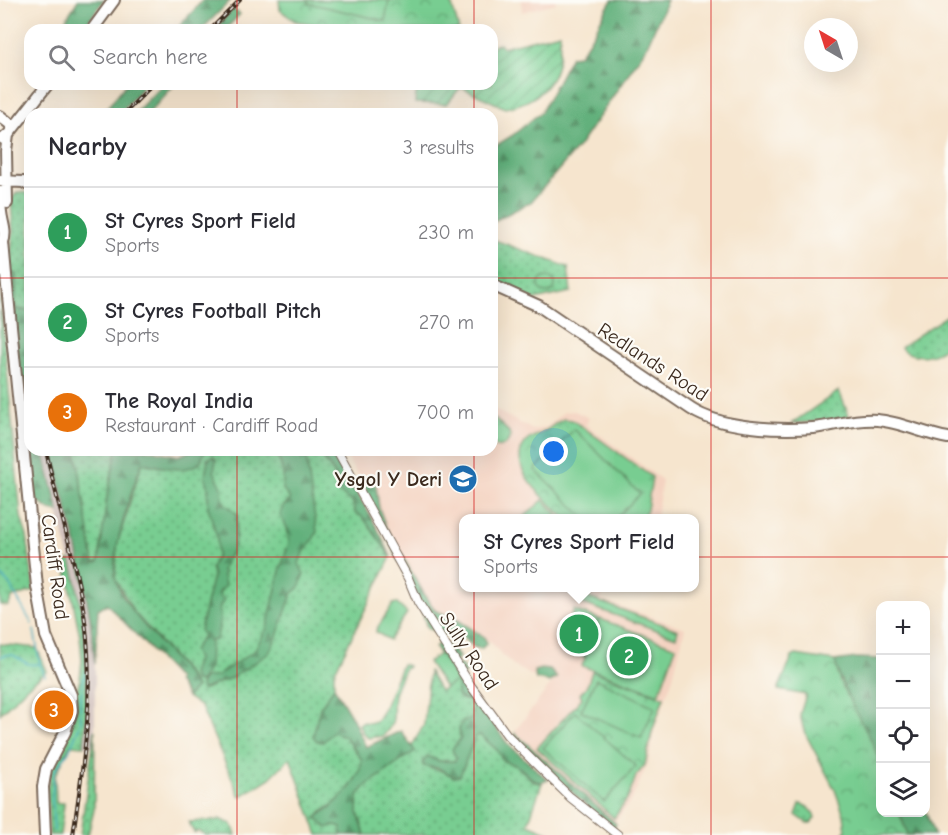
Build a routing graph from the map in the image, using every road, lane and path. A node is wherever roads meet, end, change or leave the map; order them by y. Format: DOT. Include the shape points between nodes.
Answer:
graph roads {
  1 [pos="114,0"];
  2 [pos="96,24"];
  3 [pos="42,90"];
  4 [pos="24,108"];
  5 [pos="24,108"];
  6 [pos="5,127"];
  7 [pos="0,145"];
  8 [pos="2,185"];
  9 [pos="24,186"];
  10 [pos="498,288"];
  11 [pos="948,438"];
  12 [pos="340,456"];
  13 [pos="45,835"];
  14 [pos="618,835"];
  1 -- 2 [label="main road"];
  3 -- 5 [label="main road"];
  4 -- 6 [label="main road"];
  6 -- 7 [label="main road"];
  6 -- 8 [label="main road, Cardiff Road"];
  8 -- 9 [label="main road"];
  8 -- 13 [label="main road, Cardiff Road" via="4,258 37,585 46,636 72,703 65,732 46,770"];
  10 -- 11 [label="main road, Redlands Road" via="538,306 714,421 802,428 878,420"];
  12 -- 14 [label="street, Sully Road" via="408,578 417,602 471,686 530,759"];
}
